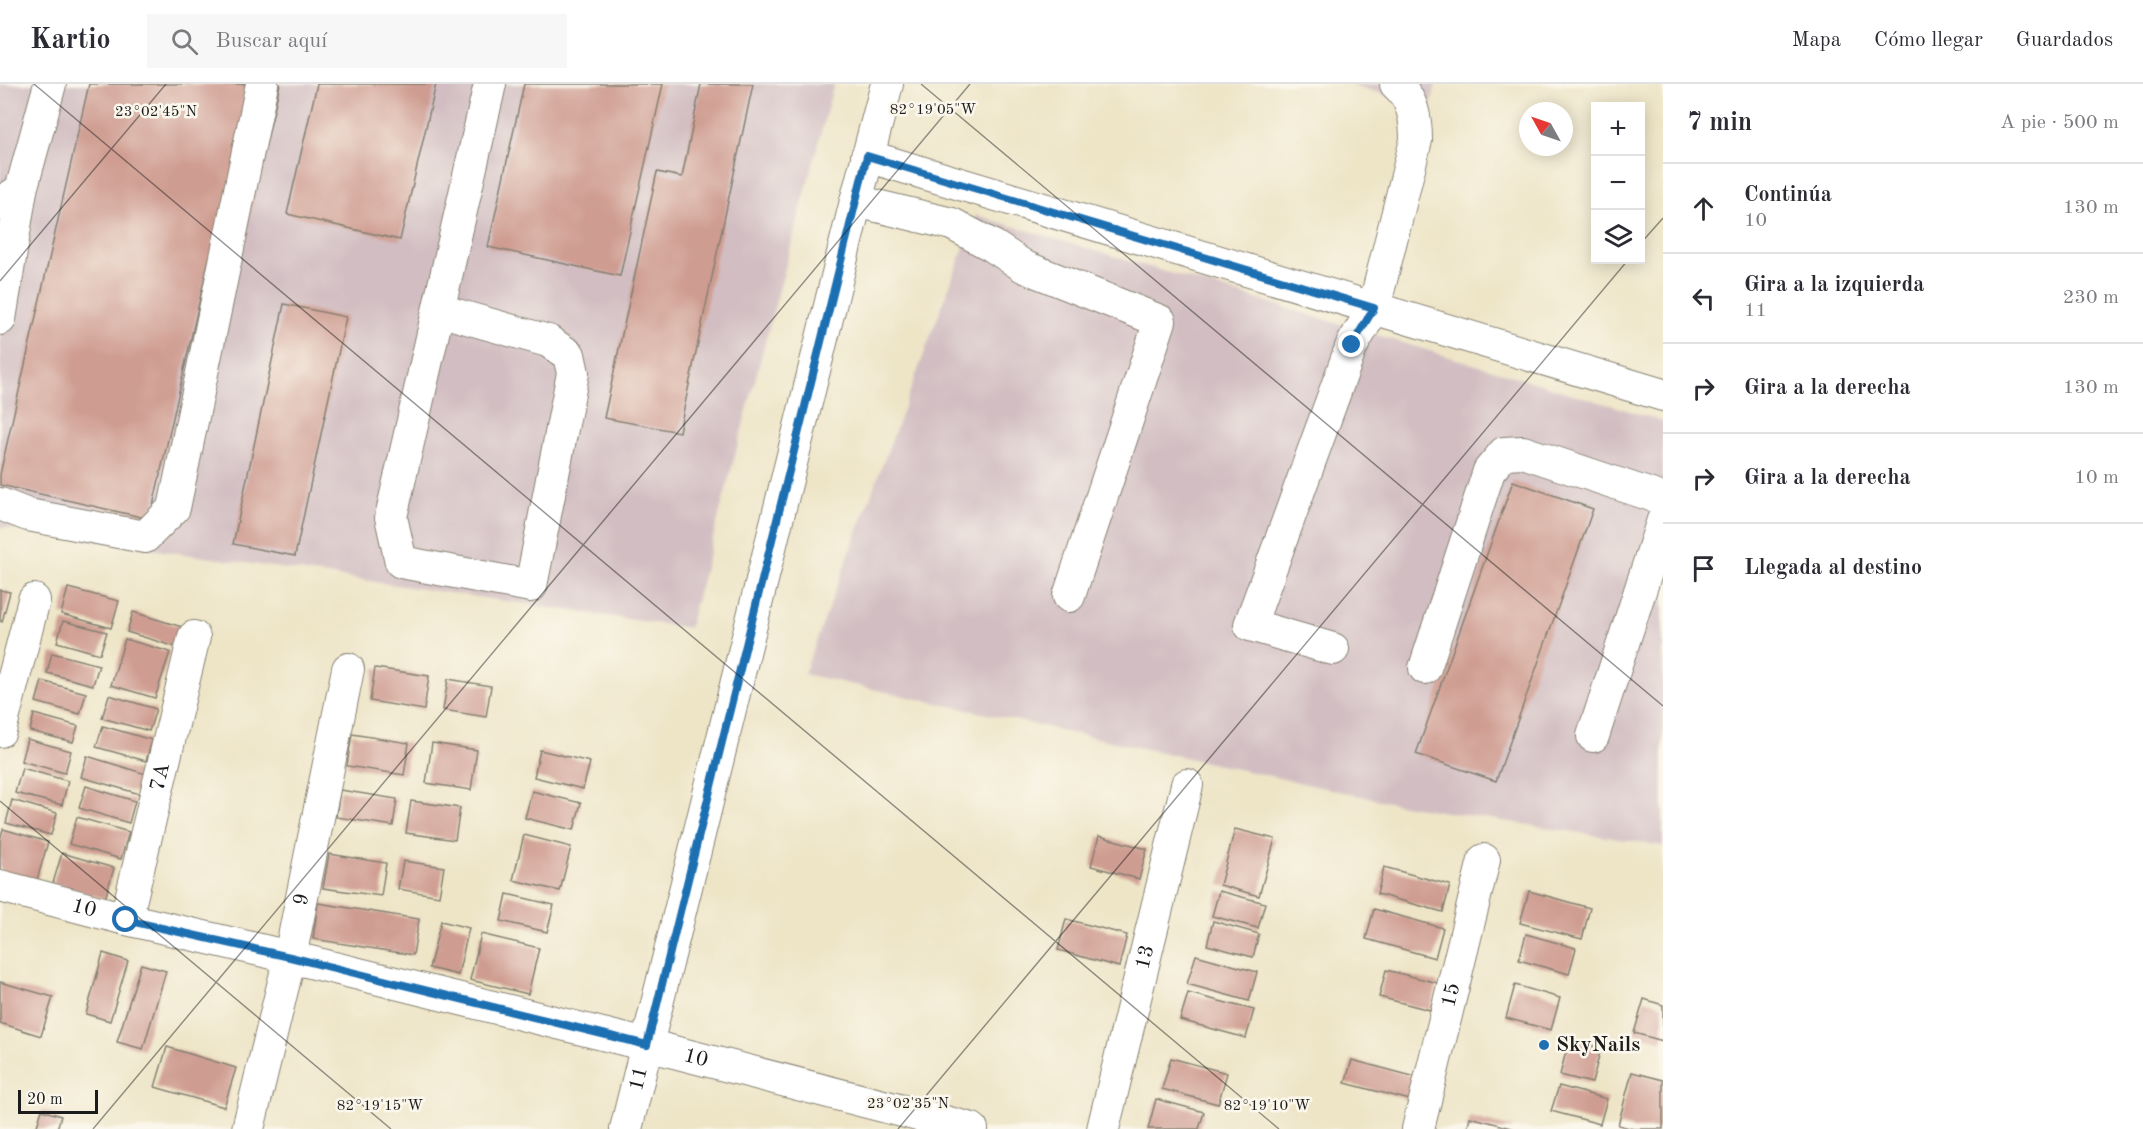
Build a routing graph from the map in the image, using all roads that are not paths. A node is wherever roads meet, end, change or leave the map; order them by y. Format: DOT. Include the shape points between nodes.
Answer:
graph roads {
  1 [pos="50,84"];
  2 [pos="262,84"];
  3 [pos="490,84"];
  4 [pos="886,84"];
  5 [pos="1396,84"];
  6 [pos="867,156"];
  7 [pos="10,196"];
  8 [pos="856,201"];
  9 [pos="1374,308"];
  10 [pos="439,310"];
  11 [pos="0,319"];
  12 [pos="1663,395"];
  13 [pos="1663,499"];
  14 [pos="0,504"];
  15 [pos="1663,520"];
  16 [pos="1069,596"];
  17 [pos="34,600"];
  18 [pos="194,637"];
  19 [pos="1333,650"];
  20 [pos="1425,668"];
  21 [pos="348,669"];
  22 [pos="0,731"];
  23 [pos="1593,736"];
  24 [pos="1187,784"];
  25 [pos="1484,860"];
  26 [pos="0,886"];
  27 [pos="126,920"];
  28 [pos="290,957"];
  29 [pos="647,1045"];
  30 [pos="248,1129"];
  31 [pos="626,1129"];
  32 [pos="972,1129"];
  33 [pos="1103,1129"];
  34 [pos="1418,1129"];
  1 -- 7 [label="street"];
  2 -- 14 [label="street" via="174,508 146,537 28,515"];
  3 -- 10 [label="street"];
  4 -- 6 [label="street, 11"];
  5 -- 9 [label="street" via="1416,117 1416,140"];
  6 -- 8 [label="street, 11"];
  6 -- 9 [label="street"];
  7 -- 11 [label="street"];
  8 -- 16 [label="street" via="952,224 1026,267 1160,321"];
  8 -- 29 [label="street, 11"];
  9 -- 12 [label="street"];
  9 -- 19 [label="street" via="1352,345 1250,625"];
  10 -- 10 [label="street" via="548,341 568,355 573,373 531,586 401,562 391,517"];
  13 -- 20 [label="street" via="1523,452 1504,453 1489,471"];
  15 -- 23 [label="street"];
  17 -- 22 [label="street"];
  18 -- 27 [label="street, 7A"];
  21 -- 28 [label="street, 9"];
  24 -- 33 [label="street, 13"];
  25 -- 34 [label="street, 15"];
  26 -- 27 [label="street, 10"];
  27 -- 28 [label="street, 10"];
  28 -- 29 [label="street, 10"];
  28 -- 30 [label="street, 9"];
  29 -- 31 [label="street, 11"];
  29 -- 32 [label="street, 10"];
}
